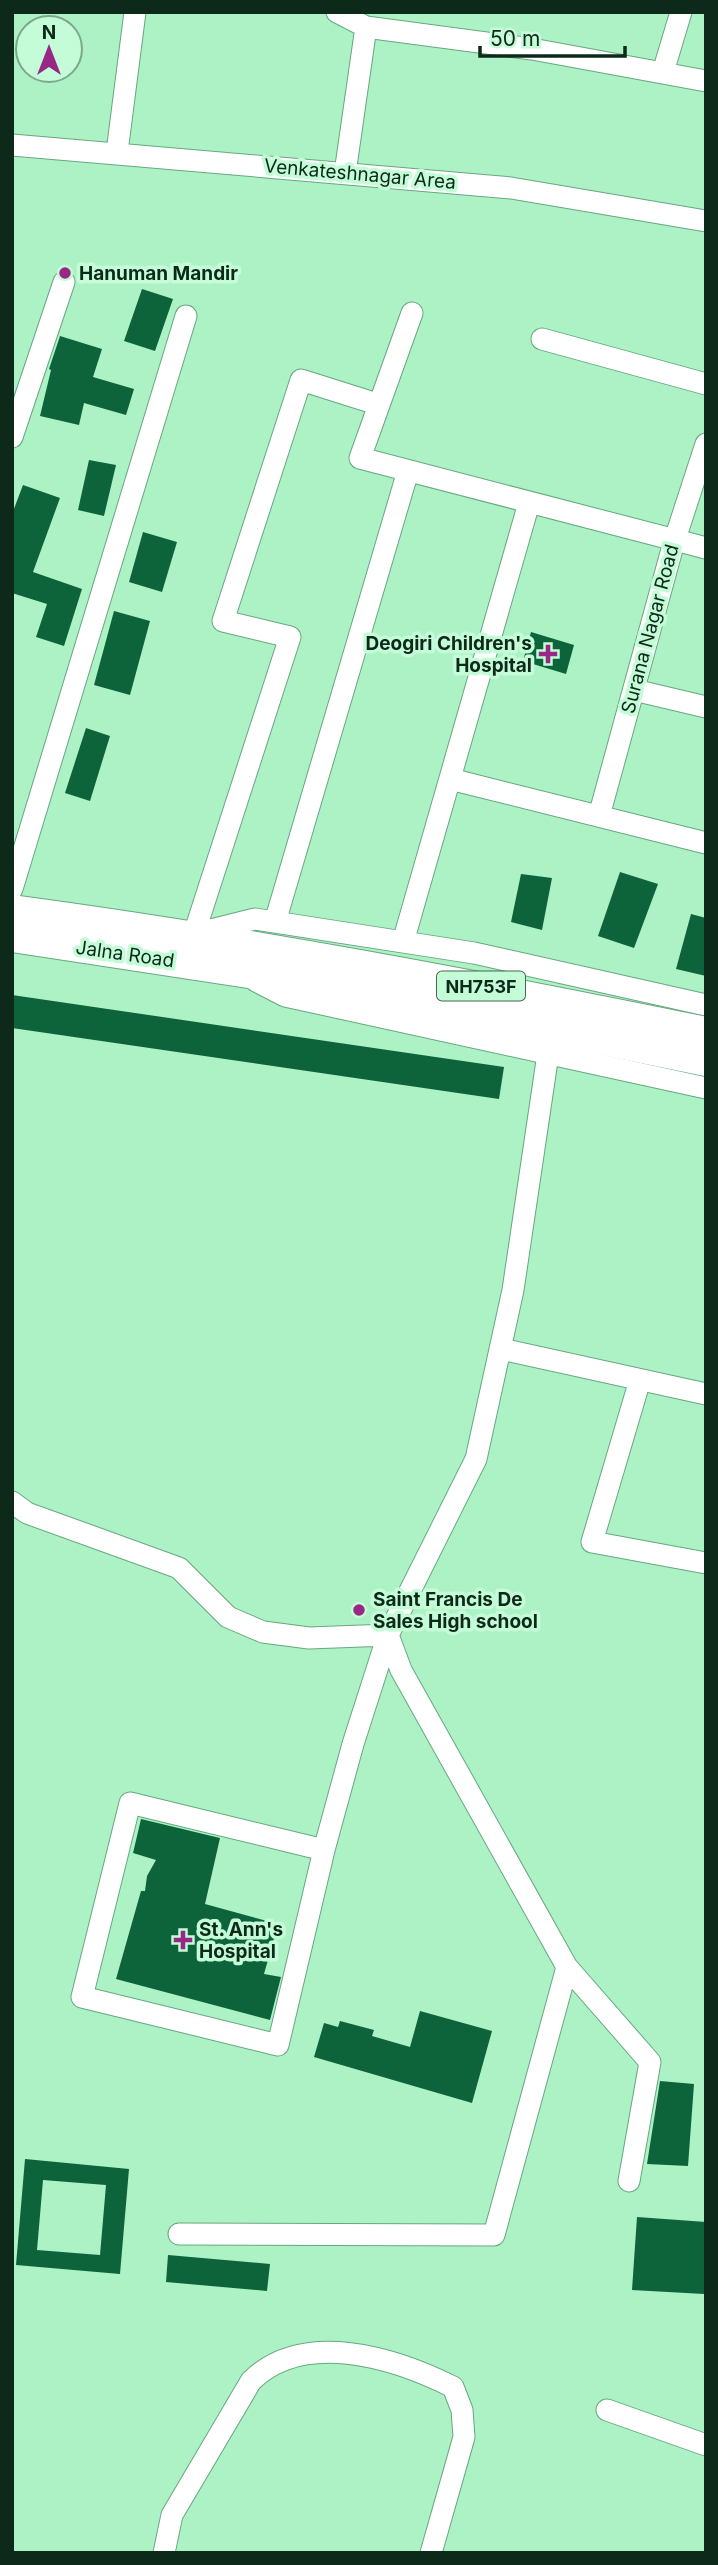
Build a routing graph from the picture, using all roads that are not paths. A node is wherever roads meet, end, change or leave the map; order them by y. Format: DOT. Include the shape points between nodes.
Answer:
graph roads {
  1 [pos="135,12"];
  2 [pos="337,12"];
  3 [pos="681,12"];
  4 [pos="366,27"];
  5 [pos="663,72"];
  6 [pos="706,81"];
  7 [pos="12,145"];
  8 [pos="117,152"];
  9 [pos="345,173"];
  10 [pos="706,221"];
  11 [pos="64,282"];
  12 [pos="412,313"];
  13 [pos="186,316"];
  14 [pos="542,339"];
  15 [pos="706,384"];
  16 [pos="377,404"];
  17 [pos="12,437"];
  18 [pos="706,444"];
  19 [pos="408,471"];
  20 [pos="529,503"];
  21 [pos="674,542"];
  22 [pos="706,548"];
  23 [pos="634,690"];
  24 [pos="706,707"];
  25 [pos="450,779"];
  26 [pos="599,816"];
  27 [pos="706,843"];
  28 [pos="12,889"];
  29 [pos="12,909"];
  30 [pos="275,922"];
  31 [pos="194,934"];
  32 [pos="12,937"];
  33 [pos="403,942"];
  34 [pos="237,970"];
  35 [pos="706,1005"];
  36 [pos="706,1032"];
  37 [pos="548,1054"];
  38 [pos="706,1061"];
  39 [pos="706,1088"];
  40 [pos="501,1349"];
  41 [pos="640,1380"];
  42 [pos="706,1394"];
  43 [pos="12,1502"];
  44 [pos="706,1563"];
  45 [pos="388,1635"];
  46 [pos="324,1850"];
  47 [pos="567,1967"];
  48 [pos="629,2181"];
  49 [pos="179,2234"];
  50 [pos="607,2410"];
  51 [pos="706,2445"];
  52 [pos="163,2553"];
  53 [pos="431,2553"];
  1 -- 8 [label="street"];
  2 -- 4 [label="street"];
  3 -- 5 [label="street"];
  4 -- 5 [label="street"];
  4 -- 9 [label="street"];
  5 -- 6 [label="street"];
  7 -- 8 [label="street, Venkateshnagar Area"];
  8 -- 9 [label="street, Venkateshnagar Area"];
  9 -- 10 [label="street, Venkateshnagar Area" via="511,188"];
  11 -- 17 [label="street"];
  12 -- 16 [label="street"];
  13 -- 28 [label="street"];
  14 -- 15 [label="street"];
  16 -- 19 [label="street" via="360,458"];
  16 -- 31 [label="street" via="301,380 223,621 290,637"];
  18 -- 21 [label="street, Surana Nagar Road"];
  19 -- 20 [label="street"];
  19 -- 30 [label="street"];
  20 -- 21 [label="street"];
  20 -- 25 [label="street"];
  21 -- 22 [label="street"];
  21 -- 23 [label="street, Surana Nagar Road"];
  23 -- 24 [label="street"];
  23 -- 26 [label="street, Surana Nagar Road"];
  25 -- 26 [label="street"];
  25 -- 33 [label="street"];
  26 -- 27 [label="street"];
  29 -- 31 [label="highway, Jalna Road / NH753F"];
  30 -- 31 [label="street" via="255,919"];
  30 -- 33 [label="street"];
  31 -- 36 [label="highway, NH753F"];
  32 -- 34 [label="highway, Jalna Road / NH753F"];
  33 -- 35 [label="street" via="474,953"];
  34 -- 37 [label="street" via="285,996"];
  34 -- 38 [label="highway, NH753F"];
  37 -- 39 [label="street"];
  37 -- 40 [label="street"];
  40 -- 41 [label="street"];
  40 -- 45 [label="street" via="476,1459"];
  41 -- 42 [label="street"];
  41 -- 44 [label="street" via="592,1542"];
  43 -- 45 [label="street" via="27,1513 179,1568 228,1617 263,1632 309,1638"];
  45 -- 46 [label="street"];
  45 -- 47 [label="street" via="401,1670"];
  46 -- 46 [label="street" via="130,1803 82,1997 278,2045"];
  47 -- 48 [label="street" via="650,2062"];
  47 -- 49 [label="street" via="494,2235"];
  50 -- 51 [label="street"];
  52 -- 53 [label="street" via="172,2515 251,2381 280,2361 337,2352 416,2368 453,2387 462,2410 464,2437"];
}
